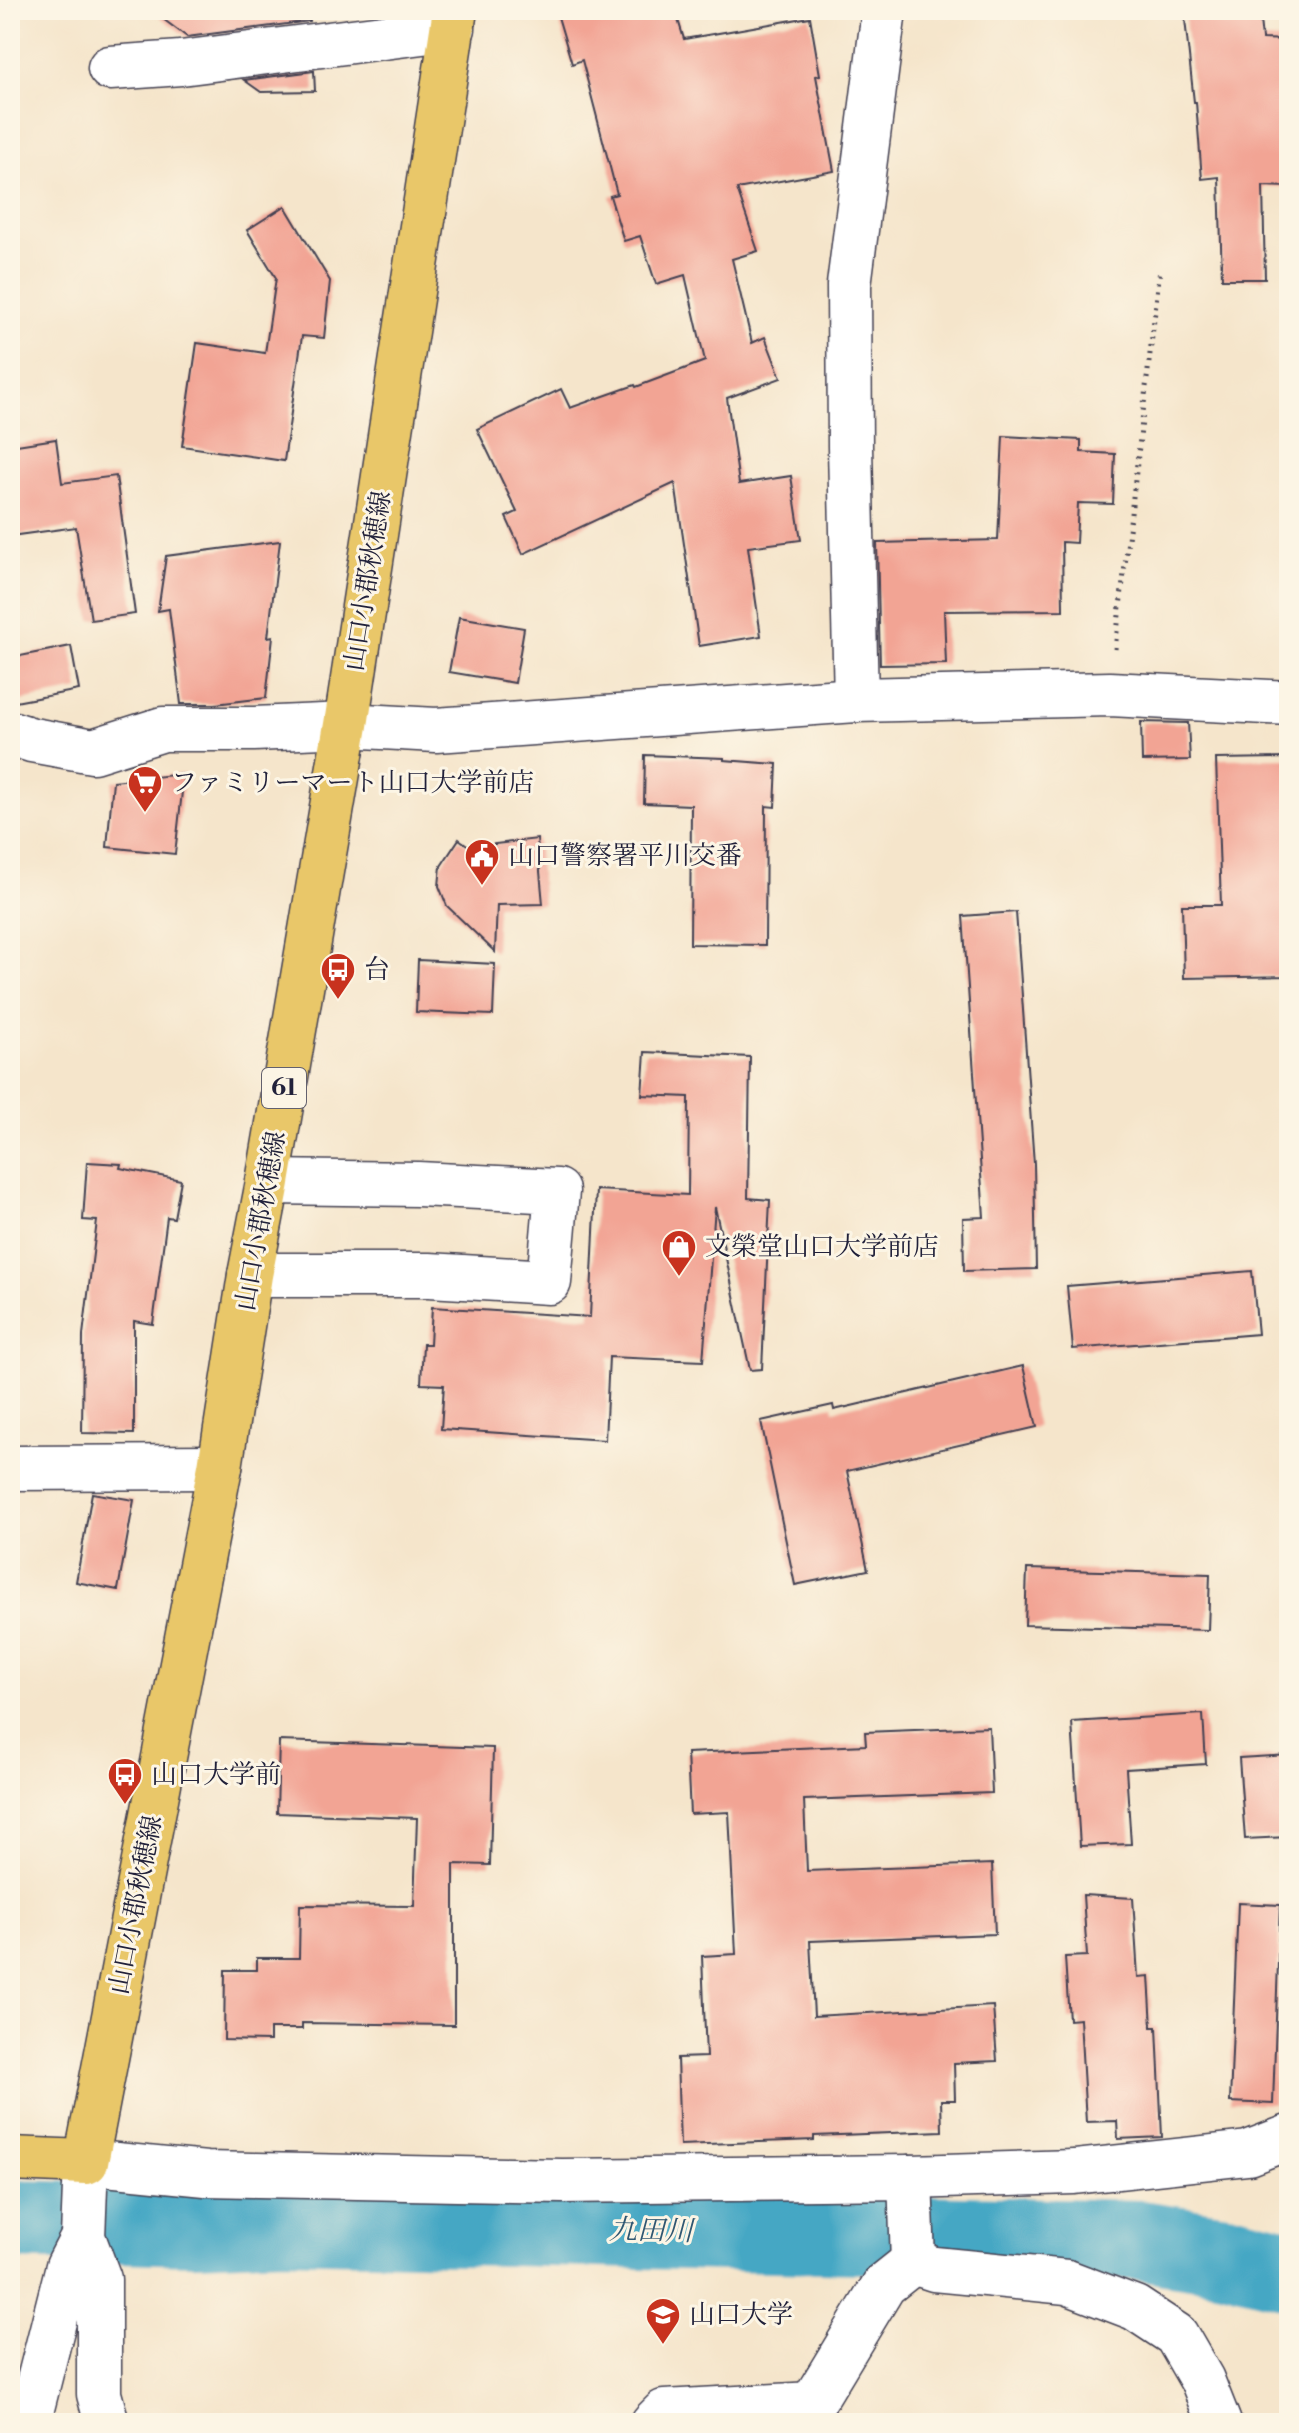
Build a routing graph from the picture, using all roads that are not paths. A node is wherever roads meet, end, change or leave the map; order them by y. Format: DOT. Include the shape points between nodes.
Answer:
graph roads {
  1 [pos="884,10"];
  2 [pos="454,19"];
  3 [pos="110,68"];
  4 [pos="856,700"];
  5 [pos="1289,703"];
  6 [pos="346,725"];
  7 [pos="10,733"];
  8 [pos="268,1182"];
  9 [pos="250,1275"];
  10 [pos="220,1467"];
  11 [pos="10,1468"];
  12 [pos="1289,2137"];
  13 [pos="10,2159"];
  14 [pos="86,2162"];
  15 [pos="910,2177"];
  16 [pos="83,2237"];
  17 [pos="913,2262"];
  18 [pos="25,2423"];
  19 [pos="107,2423"];
  20 [pos="653,2423"];
  21 [pos="1219,2423"];
  1 -- 4 [label="street" via="849,285"];
  2 -- 3 [label="street" via="181,63"];
  2 -- 6 [label="main road, 山口小郡秋穂線 / 61"];
  4 -- 5 [label="street" via="1110,694"];
  4 -- 6 [label="street" via="436,730"];
  6 -- 7 [label="street" via="163,729 93,751"];
  6 -- 8 [label="main road, 山口小郡秋穂線 / 61"];
  8 -- 9 [label="main road, 山口小郡秋穂線 / 61"];
  8 -- 9 [label="street" via="557,1191 549,1282 429,1275"];
  9 -- 10 [label="main road, 山口小郡秋穂線 / 61"];
  10 -- 11 [label="street"];
  10 -- 14 [label="main road, 山口小郡秋穂線 / 61"];
  12 -- 15 [label="street" via="1248,2153 1074,2172"];
  13 -- 14 [label="main road"];
  14 -- 15 [label="street" via="206,2174 562,2181"];
  14 -- 16 [label="street"];
  15 -- 17 [label="street"];
  16 -- 18 [label="street" via="68,2266"];
  16 -- 19 [label="street" via="99,2279 99,2394"];
  17 -- 20 [label="street" via="884,2285 812,2404 664,2412"];
  17 -- 21 [label="street" via="934,2269 1067,2282 1135,2308 1176,2335"];
}
